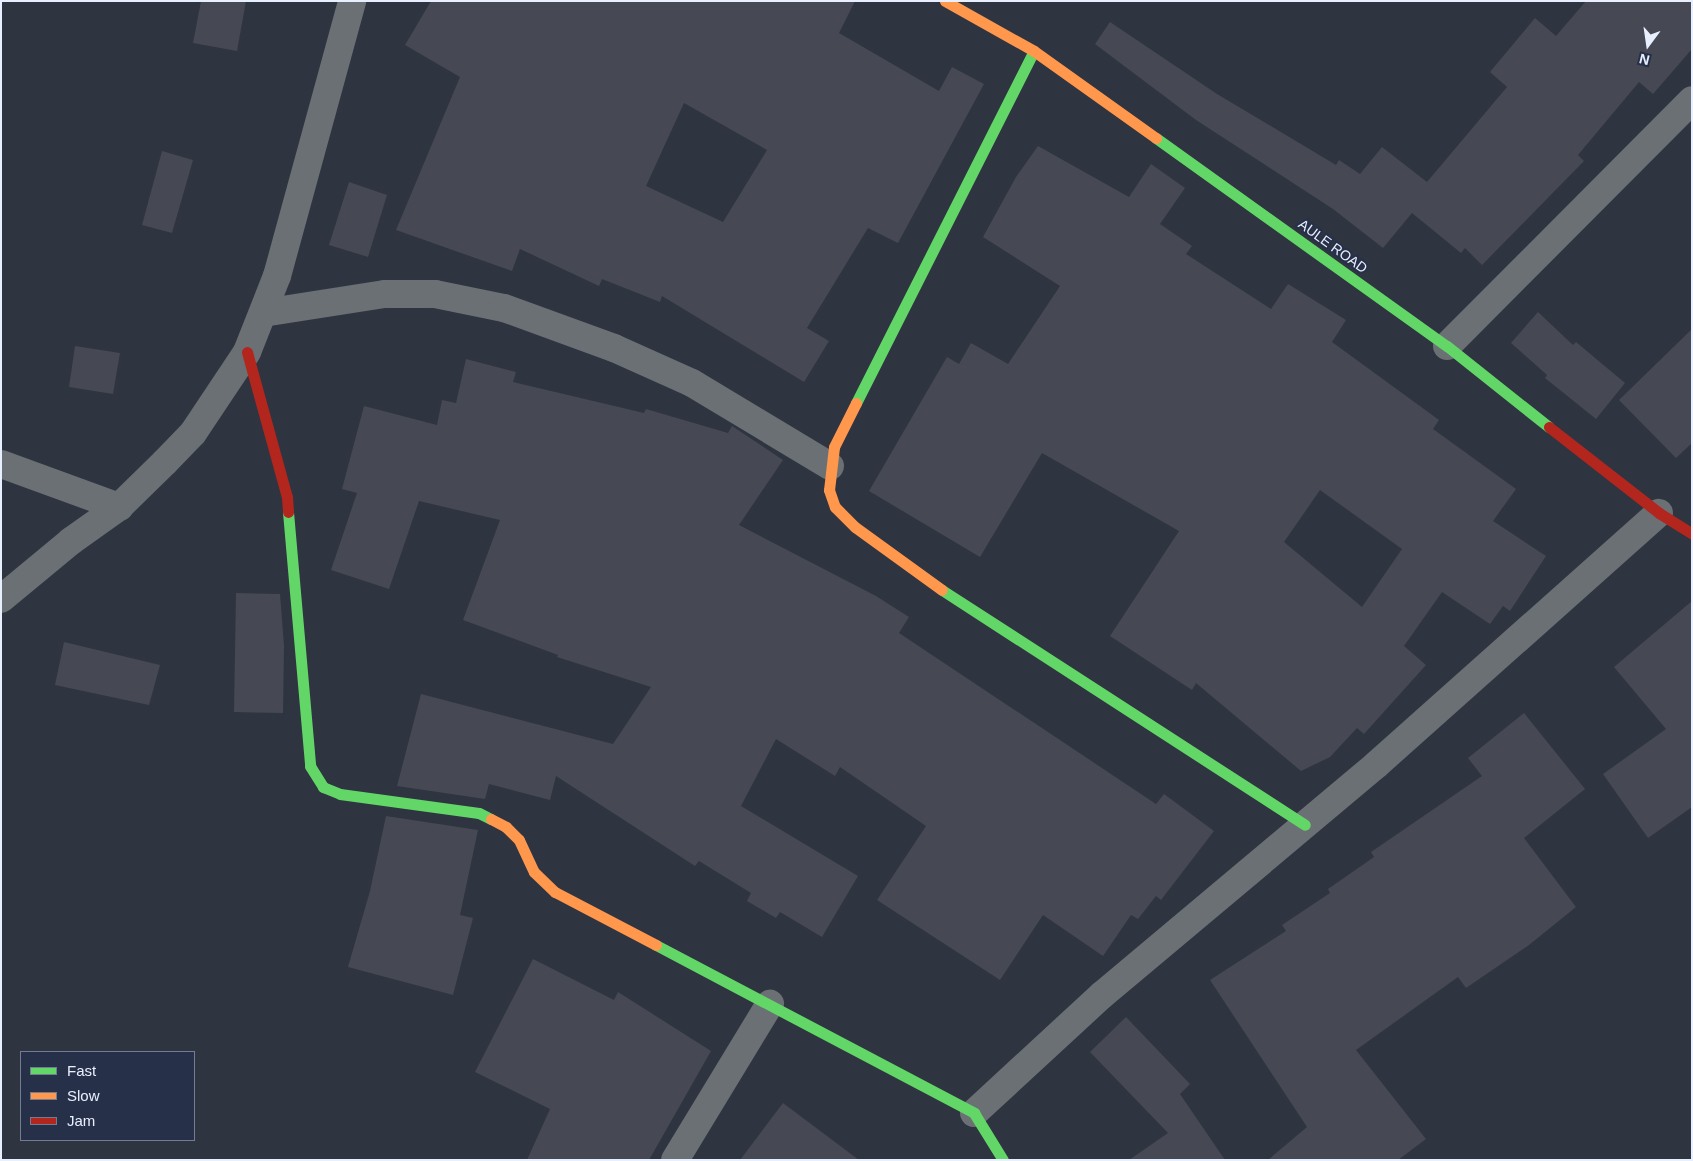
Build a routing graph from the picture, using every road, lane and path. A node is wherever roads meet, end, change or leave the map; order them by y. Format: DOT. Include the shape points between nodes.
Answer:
graph roads {
  1 [pos="352,1"];
  2 [pos="945,1"];
  3 [pos="1034,52"];
  4 [pos="1692,100"];
  5 [pos="263,313"];
  6 [pos="1447,346"];
  7 [pos="248,352"];
  8 [pos="1,464"];
  9 [pos="830,466"];
  10 [pos="119,507"];
  11 [pos="1659,513"];
  12 [pos="1692,534"];
  13 [pos="1,599"];
  14 [pos="1305,825"];
  15 [pos="770,1004"];
  16 [pos="974,1113"];
  17 [pos="675,1160"];
  18 [pos="1003,1160"];
  1 -- 5 [label="street" via="277,276"];
  2 -- 3 [label="street, AULE ROAD"];
  3 -- 6 [label="street, AULE ROAD"];
  3 -- 9 [label="street" via="834,447"];
  4 -- 6 [label="street"];
  5 -- 7 [label="street"];
  5 -- 9 [label="street" via="385,294 435,294 504,308 614,348 692,383"];
  6 -- 11 [label="street, AULE ROAD"];
  7 -- 10 [label="street" via="193,432"];
  7 -- 15 [label="street" via="287,497 296,568 310,766 323,787 340,794 478,812 506,826 519,840 534,872 555,892"];
  8 -- 10 [label="street"];
  9 -- 14 [label="street" via="829,490 835,507 881,547 938,588"];
  10 -- 13 [label="street" via="71,541"];
  11 -- 12 [label="street, AULE ROAD"];
  11 -- 14 [label="street"];
  14 -- 16 [label="street" via="1102,995"];
  15 -- 16 [label="street"];
  15 -- 17 [label="street"];
  16 -- 18 [label="street"];
}
